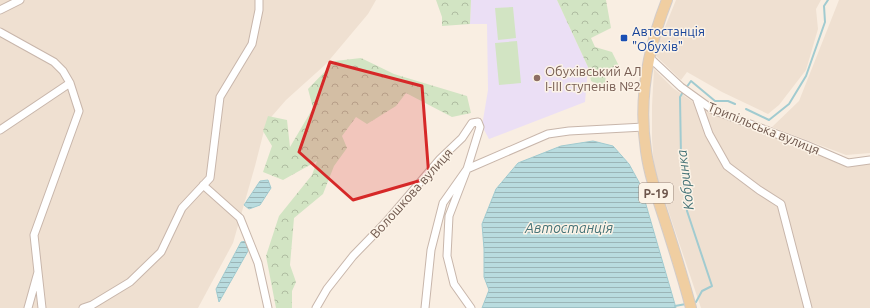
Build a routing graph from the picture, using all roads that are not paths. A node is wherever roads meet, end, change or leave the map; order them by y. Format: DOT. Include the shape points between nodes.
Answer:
graph roads {
  1 [pos="20,0"];
  2 [pos="259,0"];
  3 [pos="667,0"];
  4 [pos="0,10"];
  5 [pos="0,32"];
  6 [pos="649,57"];
  7 [pos="70,83"];
  8 [pos="697,100"];
  9 [pos="644,126"];
  10 [pos="0,130"];
  11 [pos="870,160"];
  12 [pos="466,169"];
  13 [pos="203,185"];
  14 [pos="38,272"];
  15 [pos="28,308"];
  16 [pos="42,308"];
  17 [pos="83,308"];
  18 [pos="268,308"];
  19 [pos="316,308"];
  20 [pos="425,308"];
  21 [pos="471,308"];
  22 [pos="691,308"];
  23 [pos="808,308"];
  1 -- 4 [label="street"];
  2 -- 13 [label="street" via="252,44 220,97 210,178"];
  3 -- 6 [label="main road, Р-19"];
  5 -- 7 [label="street" via="54,62"];
  6 -- 8 [label="street, Трипільська вулиця"];
  6 -- 9 [label="main road, Р-19" via="645,84"];
  7 -- 10 [label="street"];
  7 -- 14 [label="street" via="80,111 34,235"];
  8 -- 11 [label="street, Трипільська вулиця" via="713,110 848,163"];
  8 -- 23 [label="street" via="709,134 727,166 781,204"];
  9 -- 12 [label="street" via="548,134"];
  9 -- 22 [label="main road, Р-19" via="646,152 656,194"];
  12 -- 19 [label="street, Волошкова вулиця" via="480,127 478,122 472,123 462,138 352,256 327,288"];
  12 -- 20 [label="street" via="443,203 431,250"];
  12 -- 21 [label="street" via="449,216 447,256 454,284"];
  13 -- 17 [label="street" via="182,208 161,252 130,282"];
  13 -- 18 [label="street" via="240,218 258,263"];
  14 -- 15 [label="street"];
  14 -- 16 [label="street"];
}
